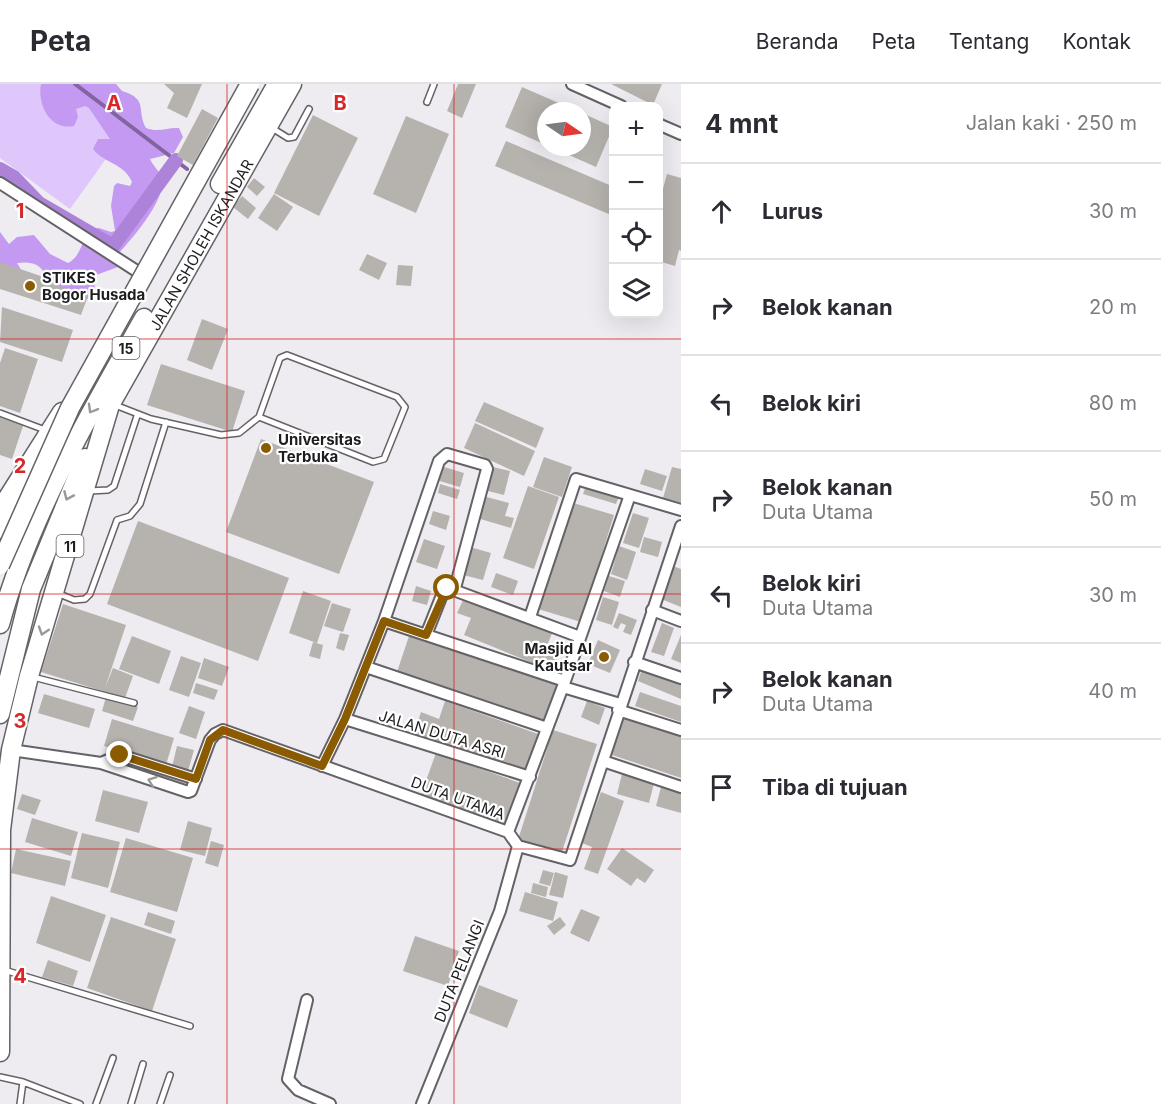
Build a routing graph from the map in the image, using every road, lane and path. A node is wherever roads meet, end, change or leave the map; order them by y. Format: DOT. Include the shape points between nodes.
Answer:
graph roads {
  1 [pos="250,84"];
  2 [pos="259,84"];
  3 [pos="277,84"];
  4 [pos="292,84"];
  5 [pos="434,84"];
  6 [pos="572,84"];
  7 [pos="427,102"];
  8 [pos="612,102"];
  9 [pos="309,109"];
  10 [pos="268,126"];
  11 [pos="663,126"];
  12 [pos="681,135"];
  13 [pos="0,183"];
  14 [pos="146,277"];
  15 [pos="110,404"];
  16 [pos="0,413"];
  17 [pos="137,416"];
  18 [pos="259,417"];
  19 [pos="166,422"];
  20 [pos="50,432"];
  21 [pos="28,480"];
  22 [pos="86,491"];
  23 [pos="630,495"];
  24 [pos="0,510"];
  25 [pos="681,510"];
  26 [pos="58,520"];
  27 [pos="681,526"];
  28 [pos="0,529"];
  29 [pos="0,547"];
  30 [pos="676,563"];
  31 [pos="0,565"];
  32 [pos="455,588"];
  33 [pos="56,592"];
  34 [pos="652,610"];
  35 [pos="530,617"];
  36 [pos="384,621"];
  37 [pos="681,621"];
  38 [pos="0,624"];
  39 [pos="426,635"];
  40 [pos="580,638"];
  41 [pos="634,662"];
  42 [pos="366,667"];
  43 [pos="29,676"];
  44 [pos="681,678"];
  45 [pos="564,684"];
  46 [pos="134,703"];
  47 [pos="619,707"];
  48 [pos="0,714"];
  49 [pos="345,719"];
  50 [pos="547,728"];
  51 [pos="681,730"];
  52 [pos="6,753"];
  53 [pos="603,761"];
  54 [pos="101,763"];
  55 [pos="322,766"];
  56 [pos="530,777"];
  57 [pos="196,779"];
  58 [pos="681,787"];
  59 [pos="508,832"];
  60 [pos="518,846"];
  61 [pos="2,970"];
  62 [pos="307,1000"];
  63 [pos="190,1026"];
  64 [pos="0,1052"];
  65 [pos="113,1058"];
  66 [pos="143,1064"];
  67 [pos="170,1075"];
  68 [pos="0,1077"];
  69 [pos="23,1082"];
  70 [pos="20,1102"];
  71 [pos="28,1104"];
  72 [pos="80,1104"];
  73 [pos="96,1104"];
  74 [pos="130,1104"];
  75 [pos="160,1104"];
  76 [pos="330,1104"];
  77 [pos="422,1104"];
  1 -- 31 [label="highway, 15, bridge" via="70,408"];
  2 -- 14 [label="highway, JALAN SHOLEH ISKANDAR"];
  3 -- 38 [label="highway, 15, one-way" via="86,420 35,527"];
  4 -- 10 [label="highway, JALAN SHOLEH ISKANDAR / 11"];
  5 -- 7 [label="lane"];
  6 -- 8 [label="street"];
  9 -- 10 [label="lane" via="294,137 288,138"];
  10 -- 15 [label="highway, JALAN SHOLEH ISKANDAR / 11"];
  11 -- 12 [label="street"];
  13 -- 14 [label="street"];
  14 -- 20 [label="highway, JALAN SHOLEH ISKANDAR"];
  15 -- 17 [label="lane"];
  15 -- 22 [label="highway, JALAN SHOLEH ISKANDAR / 11"];
  15 -- 26 [label="highway, JALAN SHOLEH ISKANDAR, one-way"];
  16 -- 20 [label="lane"];
  17 -- 19 [label="lane"];
  17 -- 22 [label="lane" via="114,486"];
  18 -- 18 [label="lane" via="280,358 287,355 398,397 405,407 384,459 379,462"];
  18 -- 19 [label="lane" via="231,435"];
  19 -- 33 [label="lane" via="140,504 130,516 117,520 90,594 74,600"];
  20 -- 21 [label="highway, JALAN SHOLEH ISKANDAR"];
  20 -- 24 [label="highway, JALAN SHOLEH ISKANDAR"];
  21 -- 28 [label="highway"];
  21 -- 29 [label="highway, JALAN SHOLEH ISKANDAR"];
  22 -- 33 [label="highway, JALAN SHOLEH ISKANDAR / 11"];
  23 -- 25 [label="street"];
  23 -- 35 [label="street" via="580,478 575,480"];
  23 -- 40 [label="street"];
  26 -- 48 [label="highway, JALAN SHOLEH ISKANDAR" via="31,589"];
  26 -- 52 [label="highway" via="19,666"];
  27 -- 30 [label="street"];
  30 -- 34 [label="street"];
  32 -- 35 [label="street"];
  32 -- 36 [label="street" via="487,468 447,454 439,461"];
  32 -- 39 [label="street" via="444,590"];
  33 -- 43 [label="highway, JALAN SHOLEH ISKANDAR / 11, one-way"];
  34 -- 37 [label="street"];
  34 -- 41 [label="street"];
  35 -- 40 [label="street"];
  36 -- 39 [label="street"];
  36 -- 42 [label="street"];
  39 -- 45 [label="street"];
  40 -- 45 [label="street"];
  41 -- 44 [label="street"];
  41 -- 47 [label="street"];
  42 -- 49 [label="street"];
  42 -- 50 [label="street"];
  43 -- 46 [label="lane"];
  43 -- 52 [label="highway, JALAN SHOLEH ISKANDAR / 11"];
  45 -- 47 [label="street"];
  45 -- 50 [label="street"];
  47 -- 51 [label="street"];
  47 -- 53 [label="street"];
  49 -- 55 [label="street"];
  49 -- 56 [label="street, JALAN DUTA ASRI"];
  50 -- 56 [label="street"];
  52 -- 54 [label="street"];
  52 -- 61 [label="highway, JALAN SHOLEH ISKANDAR / 11" via="1,830"];
  53 -- 58 [label="street"];
  53 -- 60 [label="street" via="570,860"];
  54 -- 57 [label="street" via="120,755"];
  57 -- 54 [label="street, one-way" via="191,790 183,792"];
  55 -- 57 [label="street, DUTA UTAMA" via="223,730 210,740"];
  55 -- 59 [label="street, DUTA UTAMA"];
  56 -- 59 [label="street"];
  59 -- 60 [label="street, DUTA UTAMA"];
  60 -- 77 [label="street, DUTA PELANGI" via="500,911"];
  61 -- 63 [label="lane"];
  61 -- 64 [label="highway, JALAN SHOLEH ISKANDAR / 11"];
  62 -- 76 [label="street" via="288,1079 298,1090"];
  65 -- 73 [label="lane"];
  66 -- 74 [label="lane"];
  67 -- 75 [label="lane"];
  68 -- 69 [label="lane"];
  69 -- 70 [label="lane"];
  69 -- 72 [label="lane"];
  70 -- 71 [label="lane"];
}
